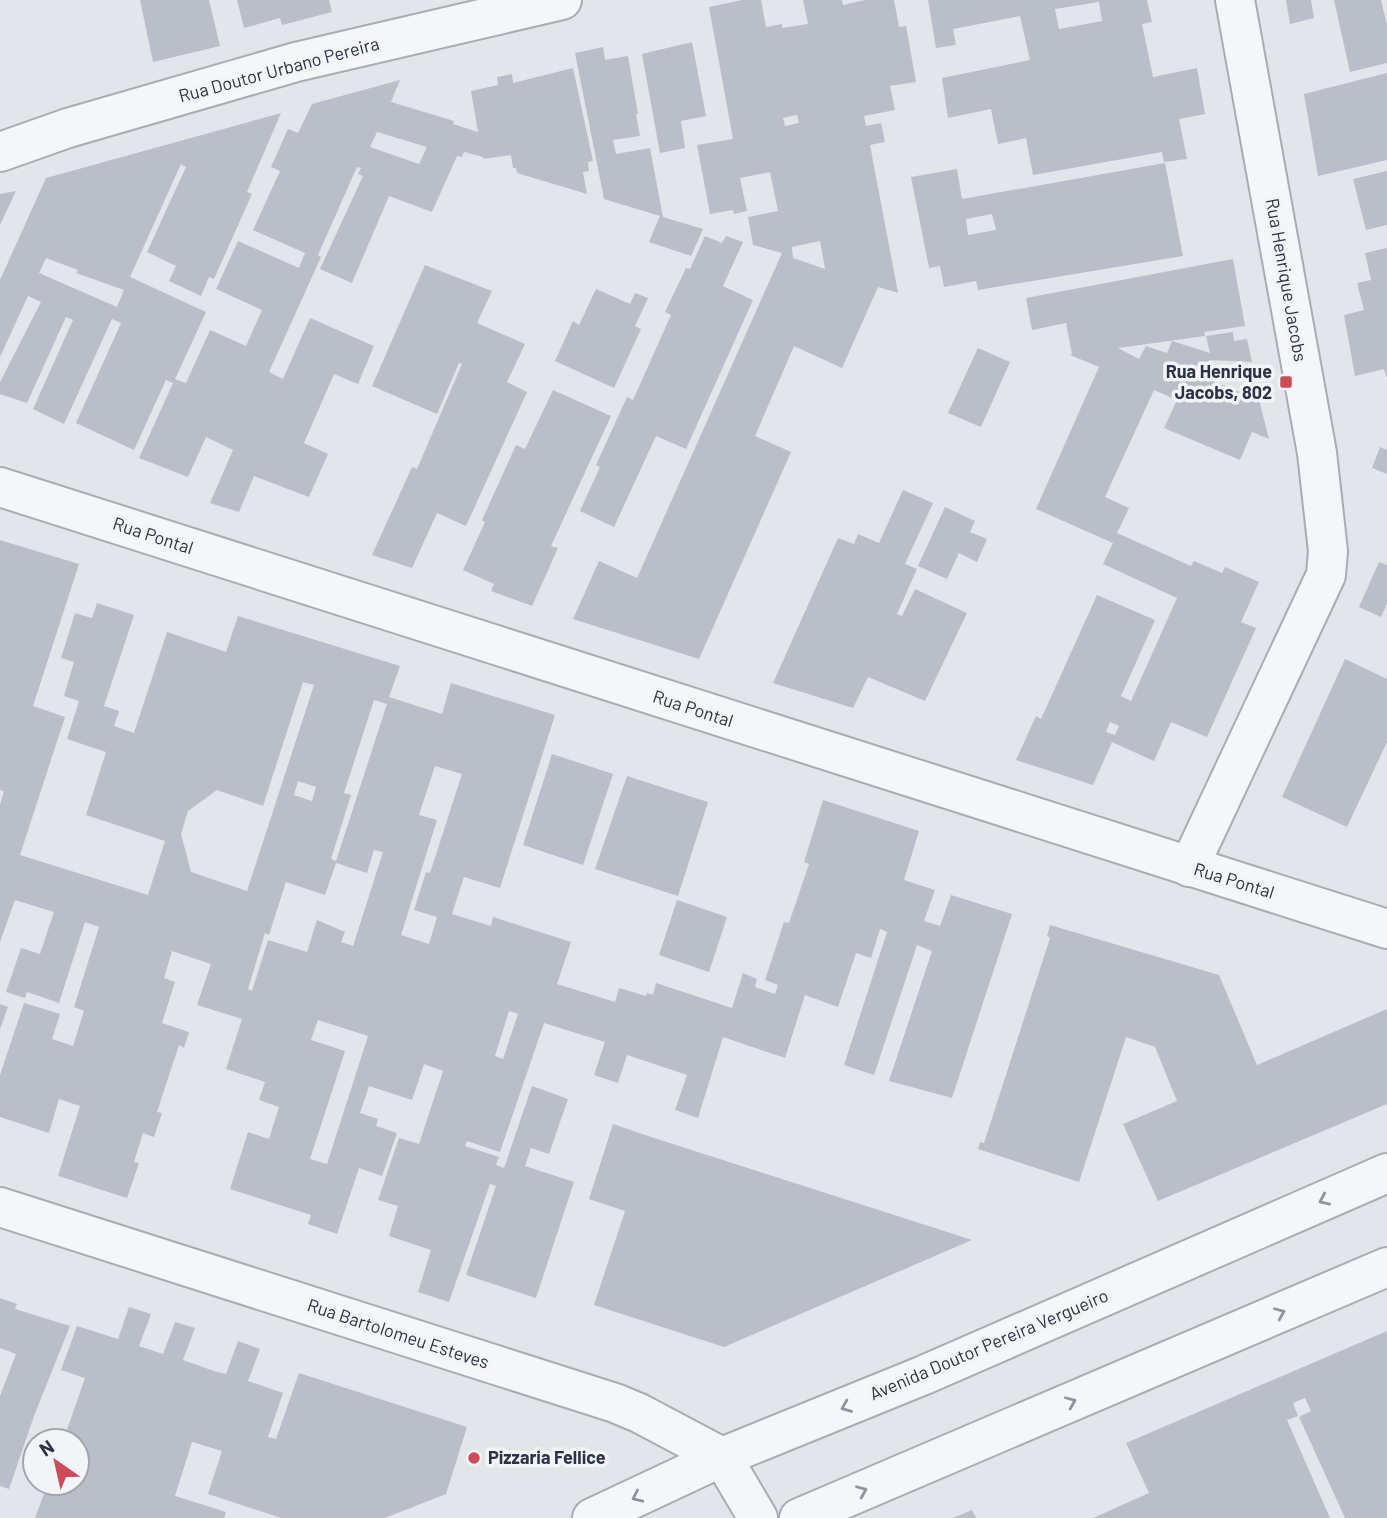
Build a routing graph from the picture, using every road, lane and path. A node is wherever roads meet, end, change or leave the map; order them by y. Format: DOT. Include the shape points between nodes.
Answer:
graph roads {
  1 [pos="562,0"];
  2 [pos="1235,0"];
  3 [pos="0,152"];
  4 [pos="0,487"];
  5 [pos="1189,867"];
  6 [pos="1387,929"];
  7 [pos="1387,1173"];
  8 [pos="0,1207"];
  9 [pos="1387,1267"];
  10 [pos="722,1457"];
  11 [pos="592,1518"];
  12 [pos="758,1518"];
  13 [pos="799,1518"];
  1 -- 3 [label="street, Rua Doutor Urbano Pereira" via="296,62"];
  2 -- 5 [label="street, Rua Henrique Jacobs" via="1317,453 1328,551 1326,575"];
  4 -- 5 [label="street, Rua Pontal"];
  5 -- 6 [label="street, Rua Pontal"];
  7 -- 10 [label="street, Avenida Doutor Pereira Vergueiro, one-way" via="924,1375"];
  8 -- 10 [label="street, Rua Bartolomeu Esteves" via="615,1403"];
  13 -- 9 [label="street, one-way"];
  10 -- 11 [label="street, Avenida Doutor Pereira Vergueiro, one-way"];
  10 -- 12 [label="street"];
}
